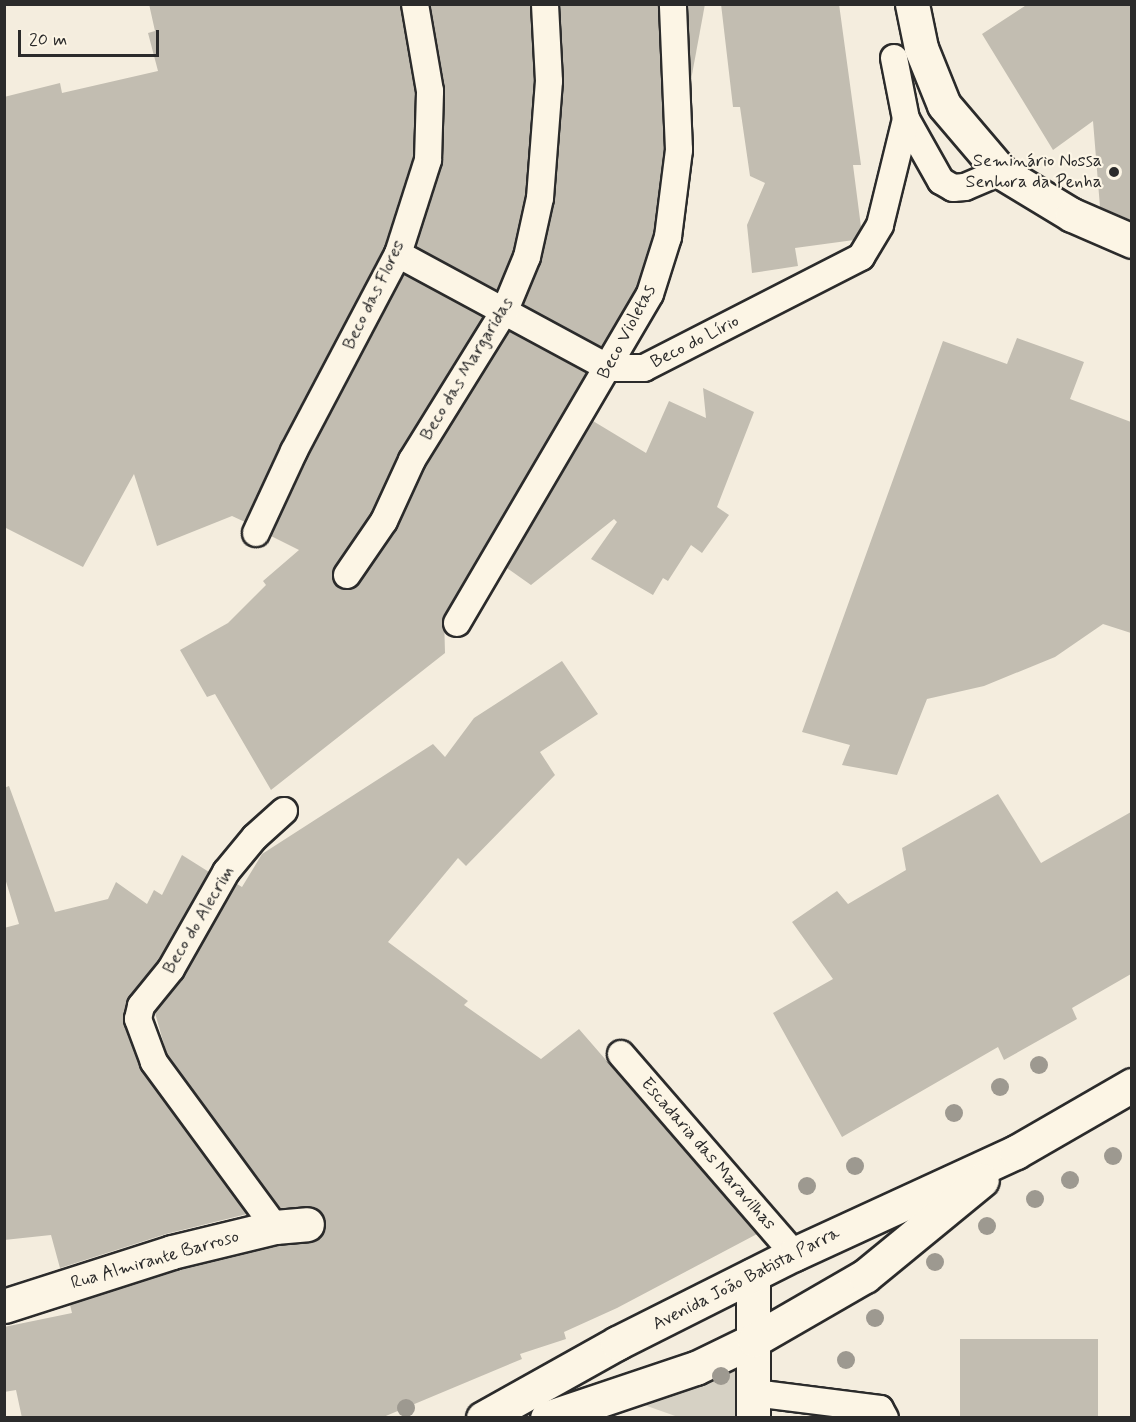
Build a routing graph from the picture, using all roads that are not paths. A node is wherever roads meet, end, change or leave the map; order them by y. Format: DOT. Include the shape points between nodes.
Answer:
graph roads {
  1 [pos="415,4"];
  2 [pos="545,4"];
  3 [pos="673,4"];
  4 [pos="912,4"];
  5 [pos="894,58"];
  6 [pos="906,119"];
  7 [pos="1001,172"];
  8 [pos="1131,241"];
  9 [pos="398,254"];
  10 [pos="505,310"];
  11 [pos="609,368"];
  12 [pos="256,533"];
  13 [pos="347,575"];
  14 [pos="457,623"];
  15 [pos="284,811"];
  16 [pos="621,1053"];
  17 [pos="1131,1085"];
  18 [pos="1016,1152"];
  19 [pos="308,1224"];
  20 [pos="274,1227"];
  21 [pos="794,1254"];
  22 [pos="753,1275"];
  23 [pos="4,1306"];
  24 [pos="754,1340"];
  25 [pos="753,1405"];
  26 [pos="483,1418"];
  27 [pos="547,1418"];
  28 [pos="885,1418"];
  1 -- 9 [label="lane, Beco das Flores" via="430,90 428,160"];
  2 -- 10 [label="lane, Beco das Margaridas" via="549,81 540,198 527,258"];
  3 -- 11 [label="lane, Beco Violetas" via="679,150 668,237 650,294"];
  4 -- 7 [label="main road" via="921,48 944,105"];
  5 -- 6 [label="lane"];
  6 -- 7 [label="lane" via="941,181 953,188"];
  6 -- 11 [label="lane, Beco do Lírio" via="880,225 861,258 645,368"];
  7 -- 8 [label="main road" via="1072,215"];
  9 -- 10 [label="lane, Beco do Lírio"];
  9 -- 12 [label="lane, Beco das Flores" via="294,451"];
  10 -- 11 [label="lane, Beco do Lírio"];
  10 -- 13 [label="lane, Beco das Margaridas" via="412,460 384,521"];
  11 -- 14 [label="lane, Beco Violetas"];
  15 -- 20 [label="lane, Beco do Alecrim" via="255,837 226,872 171,969 141,1006 141,1035 154,1062"];
  16 -- 21 [label="lane, Escadaria das Maravilhas"];
  17 -- 18 [label="main road, Avenida João Batista Parra"];
  18 -- 21 [label="main road, Avenida João Batista Parra"];
  18 -- 24 [label="main road, Avenida João Batista Parra" via="865,1276"];
  19 -- 20 [label="main road, Rua Almirante Barroso"];
  20 -- 23 [label="main road, Rua Almirante Barroso" via="163,1254"];
  21 -- 22 [label="main road, Avenida João Batista Parra"];
  22 -- 24 [label="main road"];
  22 -- 26 [label="main road, Avenida João Batista Parra"];
  24 -- 25 [label="main road"];
  24 -- 27 [label="main road, Avenida João Batista Parra" via="696,1368"];
  25 -- 28 [label="lane" via="880,1409"];
}
